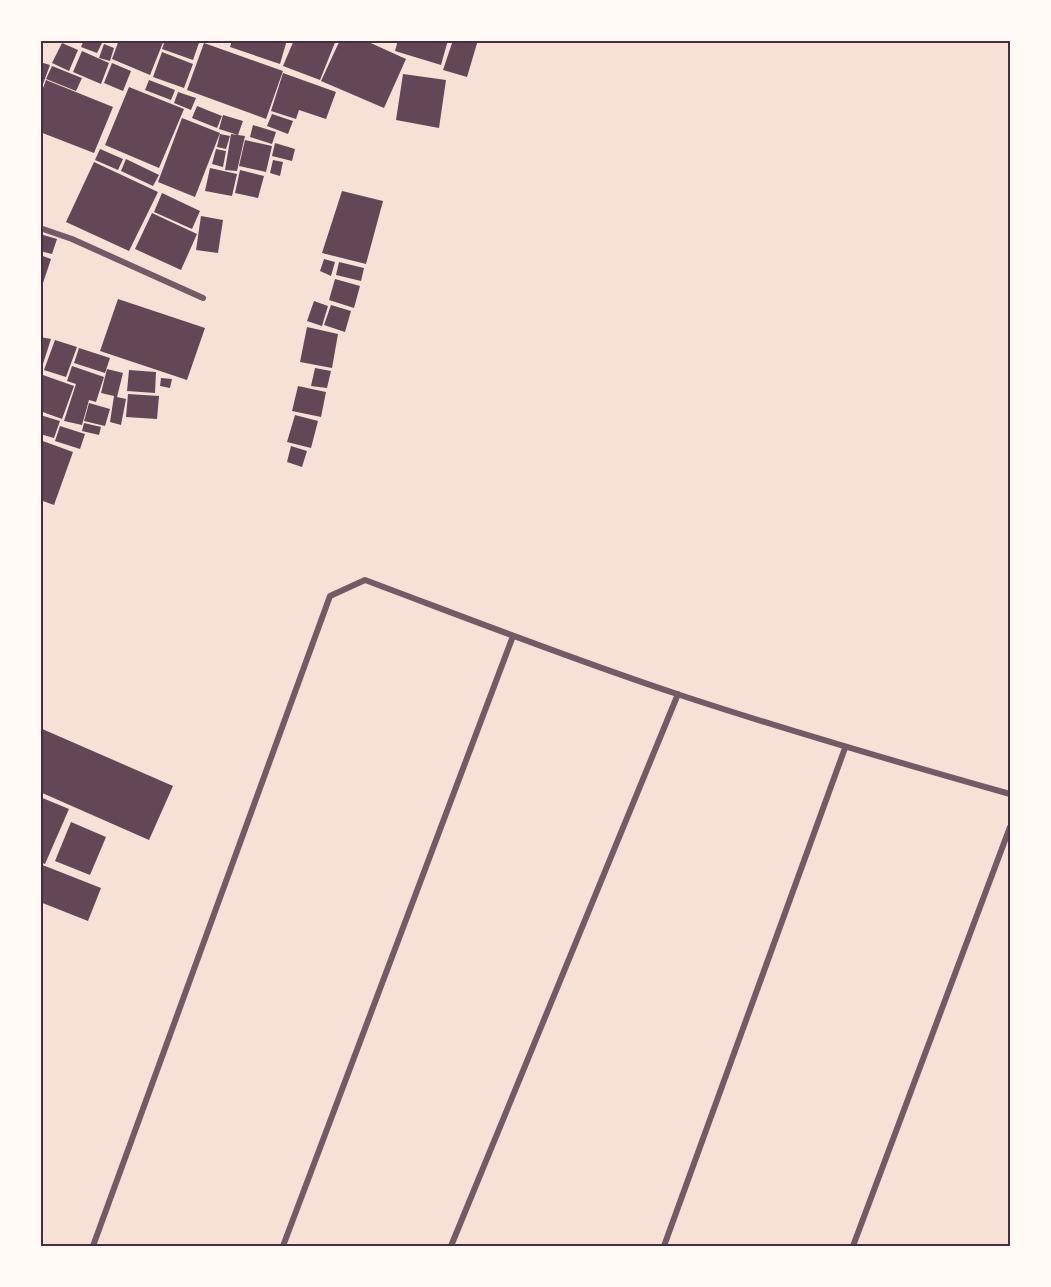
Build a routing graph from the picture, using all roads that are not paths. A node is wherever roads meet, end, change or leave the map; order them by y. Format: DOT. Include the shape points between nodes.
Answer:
graph roads {
  1 [pos="40,228"];
  2 [pos="202,298"];
  3 [pos="513,636"];
  4 [pos="678,694"];
  5 [pos="845,748"];
  6 [pos="1011,794"];
  7 [pos="1011,827"];
  8 [pos="93,1246"];
  9 [pos="283,1246"];
  10 [pos="451,1246"];
  11 [pos="664,1246"];
  12 [pos="853,1246"];
  1 -- 2 [label="street" via="72,238"];
  3 -- 4 [label="street"];
  3 -- 8 [label="street" via="365,580 330,596"];
  3 -- 9 [label="street"];
  4 -- 5 [label="street"];
  4 -- 10 [label="street"];
  5 -- 6 [label="street"];
  5 -- 11 [label="street"];
  7 -- 12 [label="street"];
}
